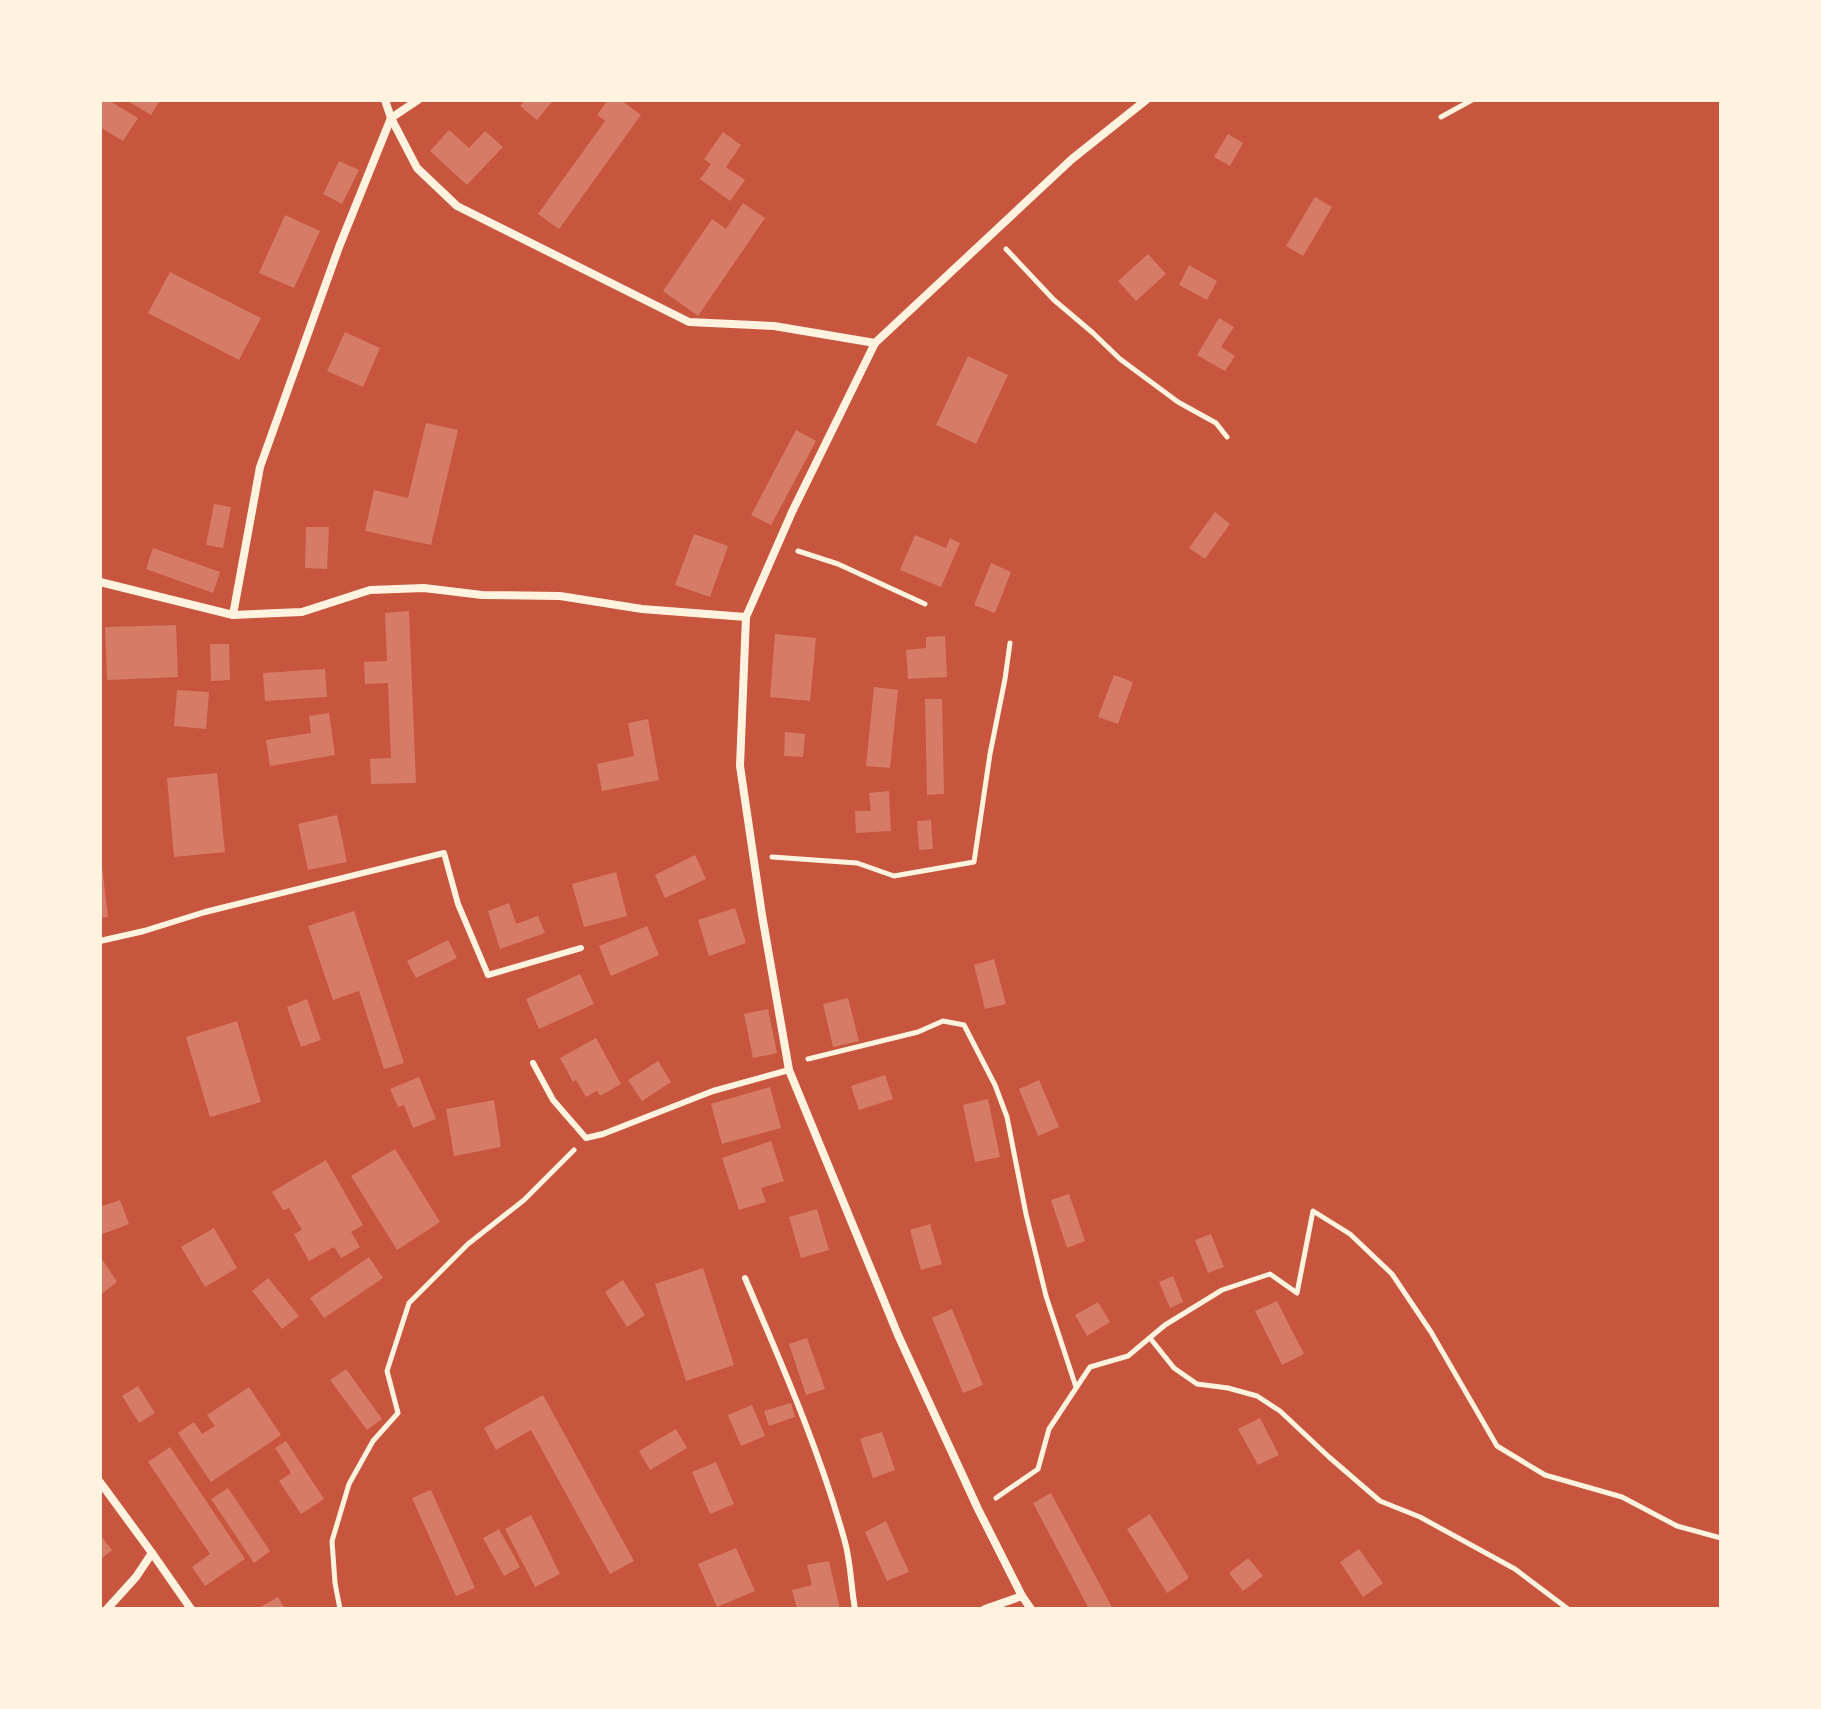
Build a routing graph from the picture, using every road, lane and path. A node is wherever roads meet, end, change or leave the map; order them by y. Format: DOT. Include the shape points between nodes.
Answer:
graph roads {
  1 [pos="385,100"];
  2 [pos="418,100"];
  3 [pos="1146,100"];
  4 [pos="1472,100"];
  5 [pos="1441,117"];
  6 [pos="391,118"];
  7 [pos="992,234"];
  8 [pos="875,343"];
  9 [pos="1227,437"];
  10 [pos="778,544"];
  11 [pos="100,582"];
  12 [pos="925,604"];
  13 [pos="233,615"];
  14 [pos="746,617"];
  15 [pos="1010,643"];
  16 [pos="754,858"];
  17 [pos="100,941"];
  18 [pos="581,948"];
  19 [pos="533,1063"];
  20 [pos="788,1067"];
  21 [pos="586,1138"];
  22 [pos="745,1278"];
  23 [pos="1150,1338"];
  24 [pos="1077,1387"];
  25 [pos="100,1482"];
  26 [pos="978,1509"];
  27 [pos="1721,1538"];
  28 [pos="152,1553"];
  29 [pos="1022,1596"];
  30 [pos="107,1609"];
  31 [pos="191,1609"];
  32 [pos="340,1609"];
  33 [pos="855,1609"];
  34 [pos="985,1609"];
  35 [pos="1031,1609"];
  36 [pos="1568,1609"];
  1 -- 6 [label="street"];
  2 -- 6 [label="street"];
  3 -- 7 [label="street" via="1072,159"];
  4 -- 5 [label="path"];
  6 -- 8 [label="street" via="417,168 457,206 689,322 774,326"];
  6 -- 13 [label="street" via="260,467"];
  7 -- 8 [label="street"];
  7 -- 9 [label="path" via="1120,359 1216,423"];
  8 -- 10 [label="street"];
  10 -- 12 [label="path" via="838,564"];
  10 -- 14 [label="street"];
  11 -- 13 [label="street"];
  13 -- 14 [label="street" via="302,612 370,590 424,588 560,596"];
  14 -- 16 [label="street" via="740,766"];
  15 -- 16 [label="path" via="974,862 894,876 857,863"];
  16 -- 20 [label="street"];
  17 -- 18 [label="lane" via="444,853 458,904 488,975"];
  19 -- 21 [label="lane" via="553,1100"];
  20 -- 21 [label="lane"];
  20 -- 24 [label="path" via="943,1021 964,1025 1007,1117 1046,1296"];
  20 -- 26 [label="street" via="898,1335"];
  21 -- 32 [label="path" via="409,1303 387,1371 398,1413 373,1441 349,1484 332,1541"];
  22 -- 33 [label="lane" via="801,1408 846,1545"];
  23 -- 24 [label="path" via="1128,1356 1090,1367"];
  23 -- 27 [label="path" via="1222,1290 1270,1274 1297,1293 1313,1211 1350,1234 1392,1274 1497,1446 1545,1475 1622,1497 1677,1526"];
  23 -- 36 [label="path" via="1174,1368 1197,1384 1257,1396 1380,1501 1515,1569"];
  24 -- 26 [label="path" via="1049,1429 1038,1469"];
  25 -- 28 [label="street"];
  26 -- 29 [label="street"];
  28 -- 30 [label="street"];
  28 -- 31 [label="street"];
  29 -- 34 [label="street"];
  29 -- 35 [label="street"];
}
